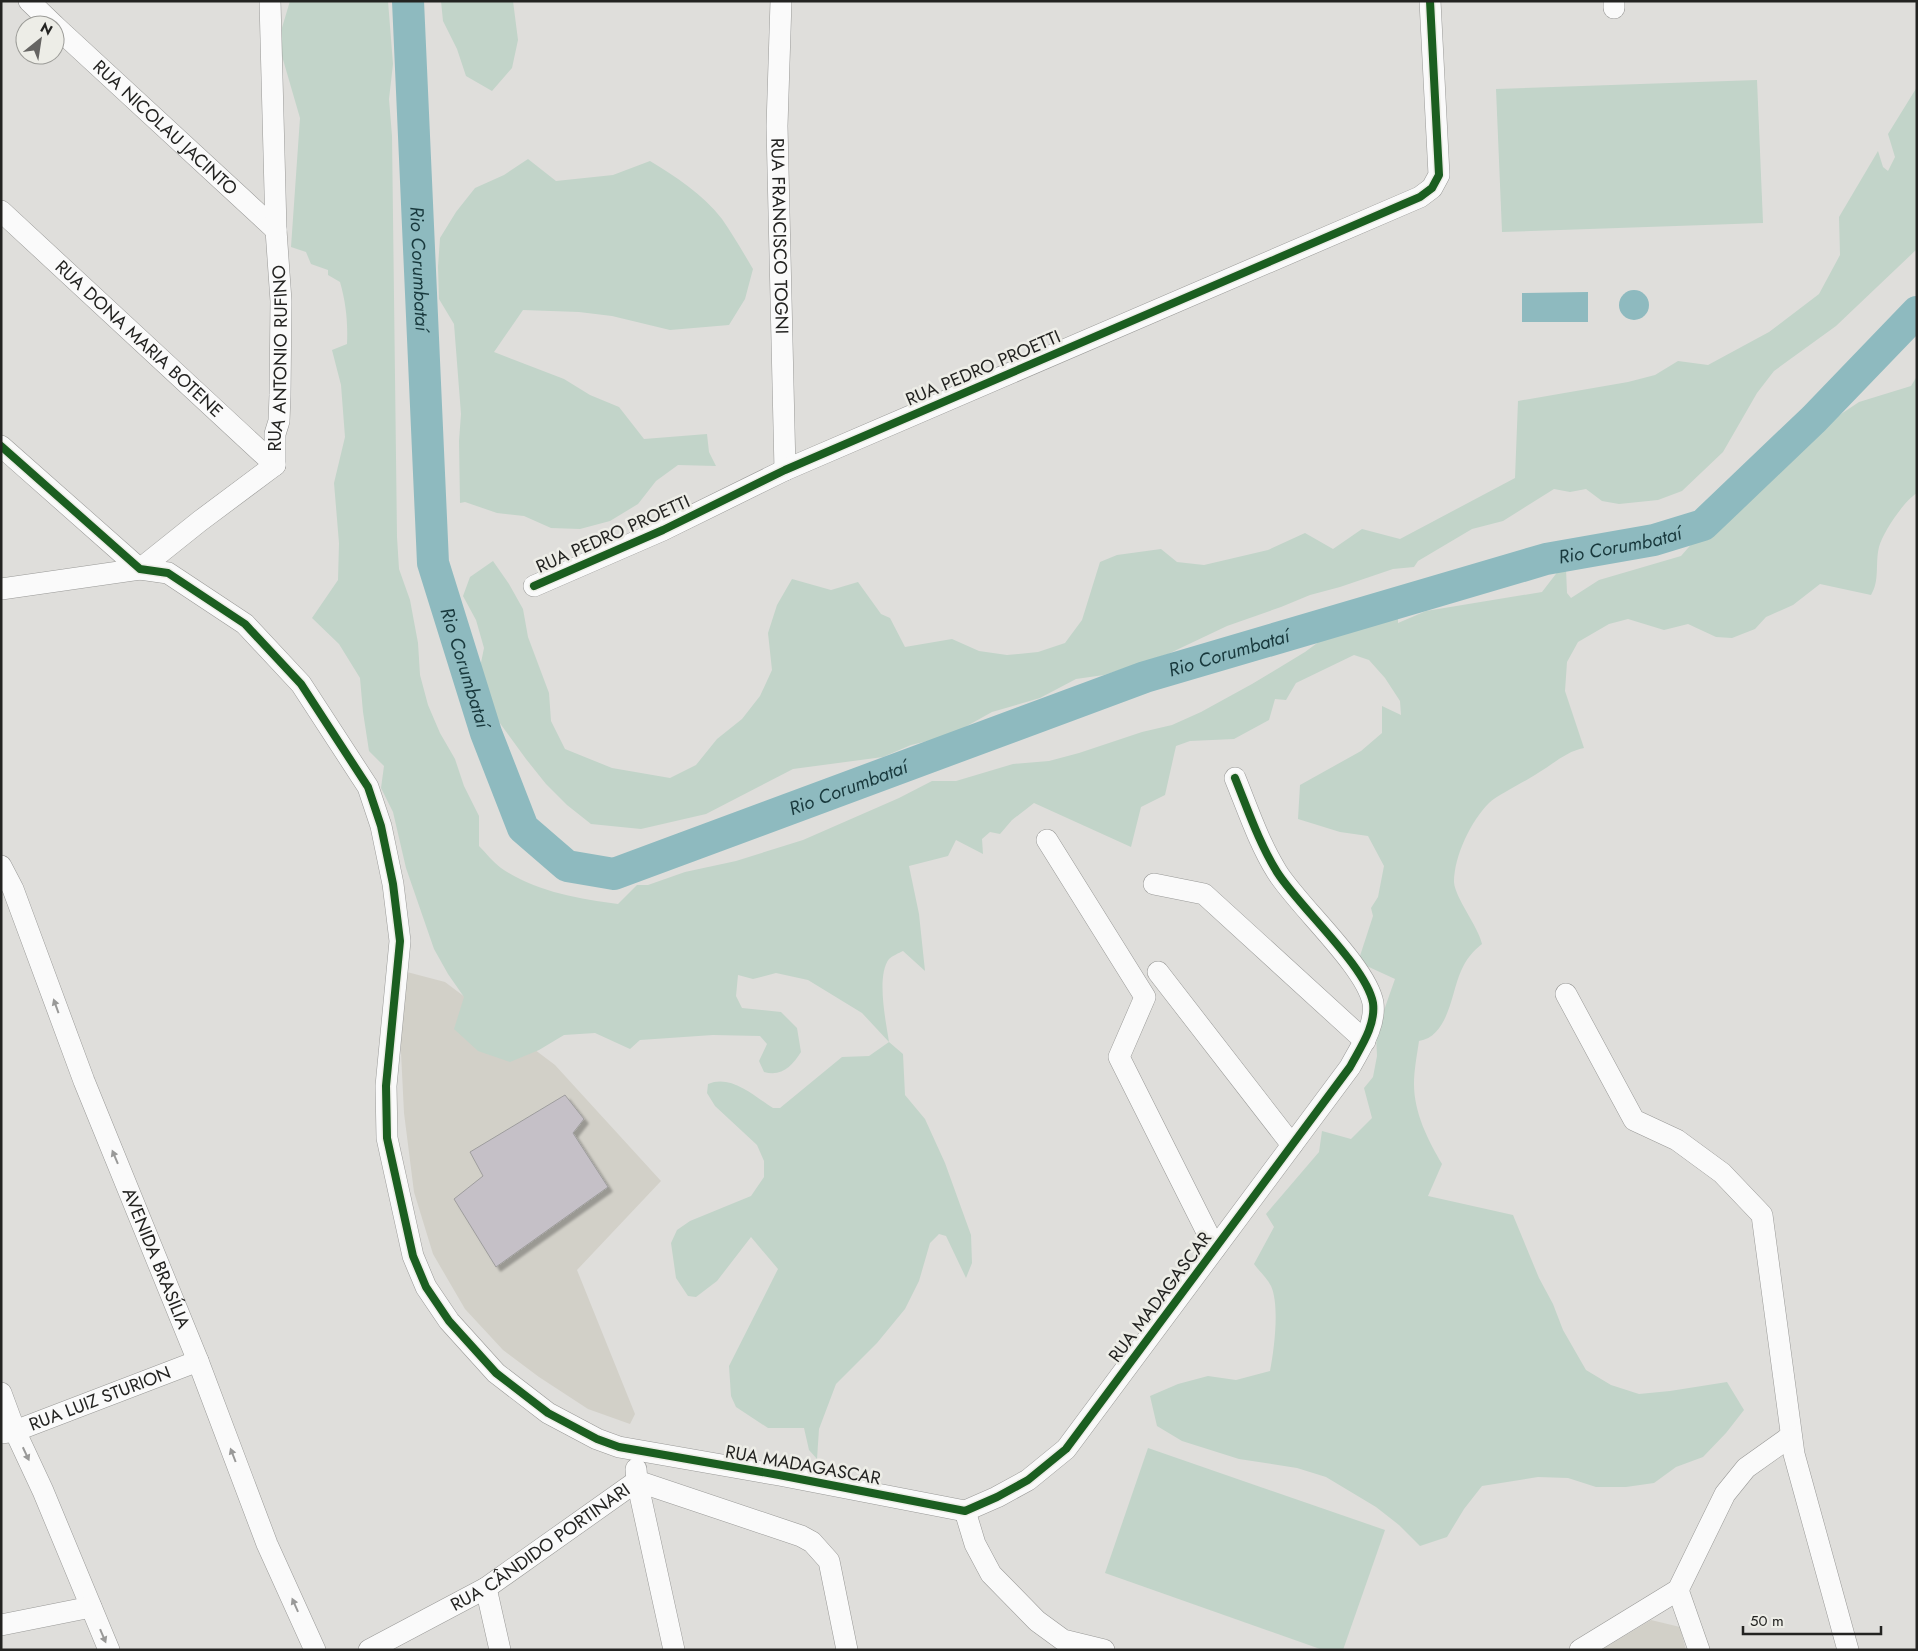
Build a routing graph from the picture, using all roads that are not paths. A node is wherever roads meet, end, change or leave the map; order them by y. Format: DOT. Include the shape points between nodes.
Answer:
graph roads {
  1 [pos="29,1"];
  2 [pos="270,1"];
  3 [pos="781,1"];
  4 [pos="1430,1"];
  5 [pos="44,15"];
  6 [pos="65,34"];
  7 [pos="1,211"];
  8 [pos="276,230"];
  9 [pos="1,446"];
  10 [pos="275,465"];
  11 [pos="785,470"];
  12 [pos="140,569"];
  13 [pos="534,586"];
  14 [pos="1,589"];
  15 [pos="1235,778"];
  16 [pos="1047,840"];
  17 [pos="1,866"];
  18 [pos="1154,884"];
  19 [pos="1158,972"];
  20 [pos="1566,994"];
  21 [pos="1365,1040"];
  22 [pos="1292,1144"];
  23 [pos="1215,1248"];
  24 [pos="198,1361"];
  25 [pos="1,1392"];
  26 [pos="8,1432"];
  27 [pos="1790,1436"];
  28 [pos="636,1450"];
  29 [pos="637,1481"];
  30 [pos="965,1511"];
  31 [pos="486,1588"];
  32 [pos="1678,1590"];
  33 [pos="91,1607"];
  34 [pos="1,1625"];
  35 [pos="1064,1645"];
  36 [pos="109,1650"];
  37 [pos="315,1650"];
  38 [pos="369,1650"];
  39 [pos="500,1650"];
  40 [pos="674,1650"];
  41 [pos="847,1650"];
  42 [pos="1104,1650"];
  43 [pos="1580,1650"];
  44 [pos="1699,1650"];
  45 [pos="1848,1650"];
  1 -- 5 [label="street, RUA NICOLAU JACINTO"];
  2 -- 8 [label="street, RUA ANTONIO RUFINO"];
  3 -- 11 [label="street, RUA FRANCISCO TOGNI" via="777,126"];
  4 -- 11 [label="street, RUA PEDRO PROETTI" via="1438,175 1432,188 1420,197"];
  6 -- 8 [label="street, RUA NICOLAU JACINTO"];
  7 -- 10 [label="street, RUA DONA MARIA BOTENE"];
  8 -- 10 [label="street, RUA ANTONIO RUFINO" via="281,301"];
  9 -- 12 [label="street"];
  10 -- 12 [label="street, RUA ANTONIO RUFINO"];
  11 -- 13 [label="street, RUA PEDRO PROETTI" via="662,530"];
  12 -- 14 [label="street"];
  12 -- 28 [label="street, RUA MADAGASCAR" via="168,573 245,624 301,684 368,787 381,826 400,941 386,1086 387,1138 413,1256 426,1288 449,1321 496,1373 548,1413 597,1439"];
  15 -- 21 [label="street, RUA MADAGASCAR" via="1257,834 1277,872 1354,966 1371,996 1372,1021"];
  16 -- 23 [label="street" via="1145,997 1119,1058"];
  24 -- 17 [label="street, AVENIDA BRASÍLIA, one-way" via="84,1081 13,889"];
  18 -- 21 [label="street" via="1204,894"];
  19 -- 22 [label="street"];
  20 -- 27 [label="street" via="1634,1120 1678,1140 1722,1173 1762,1215"];
  21 -- 22 [label="street, RUA MADAGASCAR" via="1350,1066"];
  22 -- 23 [label="street, RUA MADAGASCAR"];
  23 -- 30 [label="street, RUA MADAGASCAR" via="1066,1449 1028,1480"];
  24 -- 26 [label="street, RUA LUIZ STURION"];
  37 -- 24 [label="street, AVENIDA BRASÍLIA, one-way" via="267,1544"];
  25 -- 26 [label="street"];
  26 -- 33 [label="street, one-way" via="43,1491"];
  27 -- 32 [label="street" via="1746,1468 1725,1494"];
  27 -- 45 [label="street"];
  28 -- 29 [label="street"];
  28 -- 30 [label="street, RUA MADAGASCAR"];
  29 -- 31 [label="street, RUA CÂNDIDO PORTINARI"];
  29 -- 40 [label="street"];
  29 -- 41 [label="street, RUA CÂNDIDO PORTINARI" via="812,1542 829,1561"];
  30 -- 35 [label="street" via="975,1544 991,1574"];
  31 -- 38 [label="street, RUA CÂNDIDO PORTINARI"];
  31 -- 39 [label="street"];
  32 -- 43 [label="street"];
  32 -- 44 [label="street"];
  33 -- 34 [label="street"];
  33 -- 36 [label="street, one-way"];
  35 -- 42 [label="street"];
}
